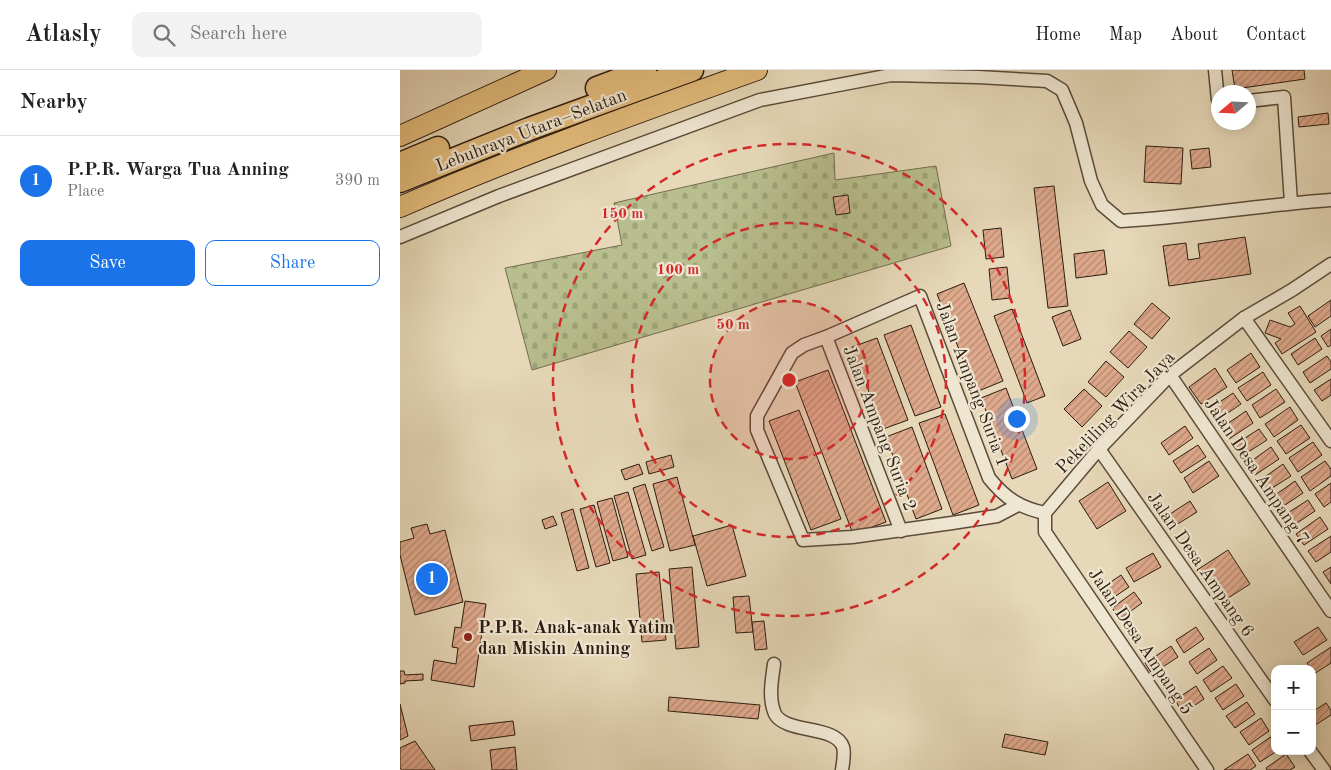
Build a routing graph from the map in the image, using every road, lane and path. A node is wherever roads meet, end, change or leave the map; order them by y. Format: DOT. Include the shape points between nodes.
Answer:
graph roads {
  1 [pos="546,70"];
  2 [pos="645,70"];
  3 [pos="692,70"];
  4 [pos="757,70"];
  5 [pos="1215,70"];
  6 [pos="1216,85"];
  7 [pos="1256,100"];
  8 [pos="400,136"];
  9 [pos="400,164"];
  10 [pos="400,181"];
  11 [pos="1331,200"];
  12 [pos="1291,203"];
  13 [pos="400,207"];
  14 [pos="400,237"];
  15 [pos="1330,266"];
  16 [pos="1244,318"];
  17 [pos="826,337"];
  18 [pos="1170,375"];
  19 [pos="1331,441"];
  20 [pos="1099,449"];
  21 [pos="1018,505"];
  22 [pos="1045,513"];
  23 [pos="901,531"];
  24 [pos="1331,611"];
  25 [pos="774,664"];
  26 [pos="1271,694"];
  27 [pos="1313,755"];
  28 [pos="842,770"];
  29 [pos="1207,770"];
  30 [pos="1324,770"];
  1 -- 8 [label="main road"];
  2 -- 9 [label="highway, Lebuhraya Utara–Selatan"];
  3 -- 10 [label="highway, Lebuhraya Utara–Selatan"];
  4 -- 13 [label="main road" via="592,130"];
  5 -- 6 [label="street"];
  7 -- 12 [label="street" via="1284,97"];
  11 -- 12 [label="street"];
  12 -- 14 [label="street" via="1121,221 1102,205 1090,181 1076,122 1062,90 1047,81 891,75 760,100 499,196"];
  15 -- 16 [label="street, Pekeliling Wira Jaya"];
  16 -- 18 [label="street, Pekeliling Wira Jaya"];
  16 -- 19 [label="street"];
  17 -- 21 [label="street, Jalan Ampang Suria 1" via="920,296 989,478"];
  17 -- 23 [label="street, Jalan Ampang Suria 2"];
  17 -- 23 [label="street" via="804,345 792,354 757,416 757,430 803,540"];
  18 -- 20 [label="street, Pekeliling Wira Jaya"];
  18 -- 24 [label="street, Jalan Desa Ampang 7"];
  20 -- 22 [label="street, Pekeliling Wira Jaya"];
  20 -- 26 [label="street, Jalan Desa Ampang 6"];
  21 -- 22 [label="street, Jalan Ampang Suria 1"];
  21 -- 23 [label="street" via="996,516"];
  22 -- 29 [label="street, Jalan Desa Ampang 5" via="1045,532"];
  25 -- 28 [label="street" via="771,695 776,715 788,724 824,733 841,742 844,748"];
  27 -- 30 [label="street"];
}
